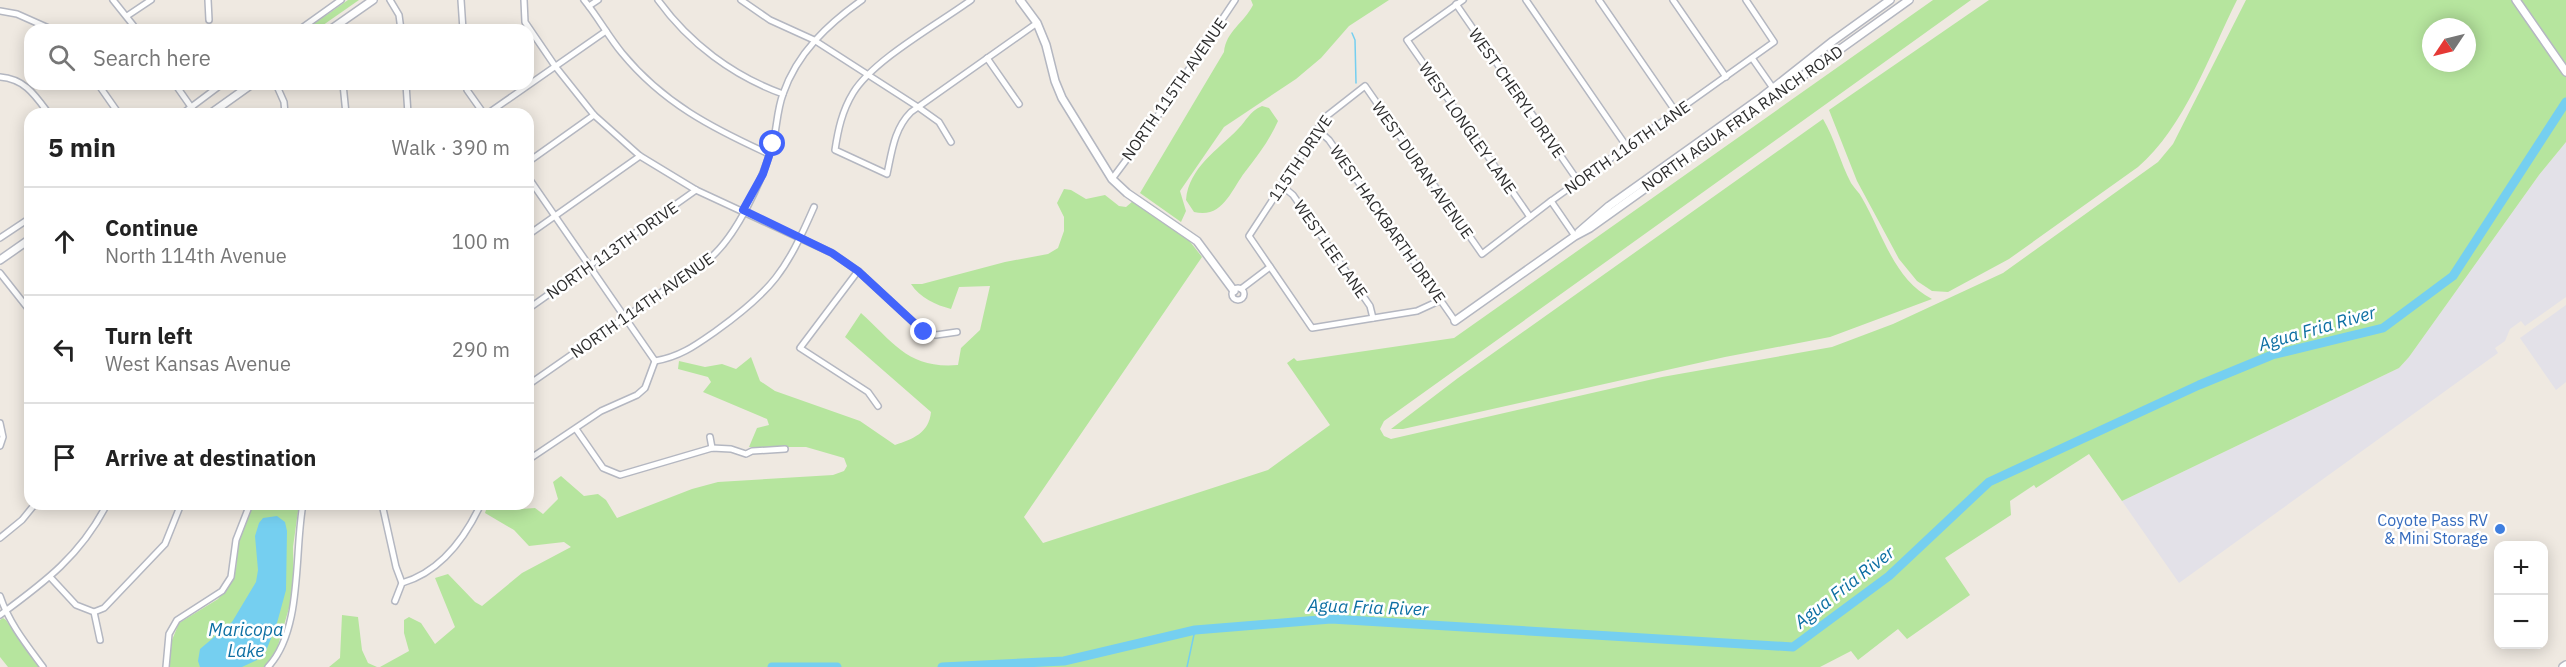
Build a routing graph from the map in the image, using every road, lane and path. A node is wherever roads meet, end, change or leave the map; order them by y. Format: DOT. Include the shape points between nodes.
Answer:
graph roads {
  1 [pos="113,0"];
  2 [pos="151,0"];
  3 [pos="208,0"];
  4 [pos="341,0"];
  5 [pos="373,0"];
  6 [pos="390,0"];
  7 [pos="461,0"];
  8 [pos="524,0"];
  9 [pos="584,0"];
  10 [pos="598,0"];
  11 [pos="658,0"];
  12 [pos="741,0"];
  13 [pos="862,0"];
  14 [pos="972,0"];
  15 [pos="1020,0"];
  16 [pos="1235,0"];
  17 [pos="1463,0"];
  18 [pos="1526,0"];
  19 [pos="1599,0"];
  20 [pos="1673,0"];
  21 [pos="1746,0"];
  22 [pos="1890,0"];
  23 [pos="1909,0"];
  24 [pos="2516,0"];
  25 [pos="1456,4"];
  26 [pos="589,6"];
  27 [pos="0,12"];
  28 [pos="127,16"];
  29 [pos="209,20"];
  30 [pos="1037,23"];
  31 [pos="40,24"];
  32 [pos="133,24"];
  33 [pos="307,24"];
  34 [pos="339,24"];
  35 [pos="400,24"];
  36 [pos="463,24"];
  37 [pos="526,24"];
  38 [pos="606,31"];
  39 [pos="534,35"];
  40 [pos="814,40"];
  41 [pos="987,58"];
  42 [pos="1752,58"];
  43 [pos="555,66"];
  44 [pos="2566,72"];
  45 [pos="867,74"];
  46 [pos="0,77"];
  47 [pos="1726,77"];
  48 [pos="534,80"];
  49 [pos="1356,83"];
  50 [pos="24,84"];
  51 [pos="1363,88"];
  52 [pos="30,90"];
  53 [pos="102,90"];
  54 [pos="179,90"];
  55 [pos="214,90"];
  56 [pos="244,90"];
  57 [pos="279,90"];
  58 [pos="344,90"];
  59 [pos="406,90"];
  60 [pos="467,90"];
  61 [pos="520,90"];
  62 [pos="1776,91"];
  63 [pos="783,94"];
  64 [pos="1019,104"];
  65 [pos="191,107"];
  66 [pos="918,107"];
  67 [pos="44,108"];
  68 [pos="115,108"];
  69 [pos="218,108"];
  70 [pos="284,108"];
  71 [pos="345,108"];
  72 [pos="408,108"];
  73 [pos="480,108"];
  74 [pos="494,108"];
  75 [pos="1676,112"];
  76 [pos="594,115"];
  77 [pos="1317,129"];
  78 [pos="951,142"];
  79 [pos="1627,147"];
  80 [pos="769,154"];
  81 [pos="640,156"];
  82 [pos="534,158"];
  83 [pos="1112,179"];
  84 [pos="1578,181"];
  85 [pos="534,185"];
  86 [pos="1281,186"];
  87 [pos="696,190"];
  88 [pos="1551,201"];
  89 [pos="814,207"];
  90 [pos="743,210"];
  91 [pos="555,215"];
  92 [pos="1530,217"];
  93 [pos="24,222"];
  94 [pos="534,231"];
  95 [pos="1575,236"];
  96 [pos="0,238"];
  97 [pos="800,238"];
  98 [pos="24,243"];
  99 [pos="1482,254"];
  100 [pos="0,259"];
  101 [pos="590,266"];
  102 [pos="1270,267"];
  103 [pos="858,271"];
  104 [pos="0,273"];
  105 [pos="1237,290"];
  106 [pos="1441,300"];
  107 [pos="24,303"];
  108 [pos="534,305"];
  109 [pos="625,317"];
  110 [pos="1373,318"];
  111 [pos="1455,321"];
  112 [pos="957,332"];
  113 [pos="655,361"];
  114 [pos="534,381"];
  115 [pos="878,406"];
  116 [pos="0,423"];
  117 [pos="576,429"];
  118 [pos="710,437"];
  119 [pos="0,446"];
  120 [pos="712,448"];
  121 [pos="785,449"];
  122 [pos="534,456"];
  123 [pos="30,510"];
  124 [pos="104,510"];
  125 [pos="179,510"];
  126 [pos="248,510"];
  127 [pos="302,510"];
  128 [pos="383,510"];
  129 [pos="478,510"];
  130 [pos="0,538"];
  131 [pos="51,578"];
  132 [pos="402,583"];
  133 [pos="0,596"];
  134 [pos="395,601"];
  135 [pos="94,612"];
  136 [pos="3,613"];
  137 [pos="100,640"];
  138 [pos="43,667"];
  139 [pos="166,667"];
  140 [pos="268,667"];
  1 -- 28 [label="street"];
  2 -- 28 [label="street"];
  3 -- 29 [label="street"];
  4 -- 33 [label="street"];
  5 -- 34 [label="street"];
  6 -- 35 [label="street"];
  7 -- 36 [label="street"];
  8 -- 37 [label="street"];
  9 -- 26 [label="street"];
  10 -- 26 [label="street"];
  11 -- 63 [label="street" via="712,55"];
  12 -- 40 [label="street" via="770,20"];
  13 -- 40 [label="street, NORTH 114TH AVENUE"];
  14 -- 45 [label="street"];
  15 -- 30 [label="street"];
  16 -- 83 [label="street, NORTH 115TH AVENUE"];
  17 -- 25 [label="street"];
  18 -- 79 [label="street"];
  19 -- 75 [label="street"];
  20 -- 47 [label="street"];
  21 -- 42 [label="street, NORTH 116TH LANE" via="1774,42"];
  22 -- 62 [label="street, NORTH AGUA FRIA RANCH ROAD" via="1833,41"];
  23 -- 62 [label="street, NORTH AGUA FRIA RANCH ROAD"];
  24 -- 44 [label="street"];
  25 -- 84 [label="street, WEST CHERYL DRIVE"];
  25 -- 92 [label="street, WEST LONGLEY LANE" via="1407,40"];
  26 -- 38 [label="street"];
  27 -- 31 [label="street" via="17,14"];
  28 -- 32 [label="street"];
  30 -- 41 [label="street"];
  30 -- 83 [label="street" via="1062,98"];
  38 -- 43 [label="street"];
  38 -- 80 [label="street" via="664,95 696,119"];
  39 -- 43 [label="street"];
  40 -- 45 [label="street"];
  40 -- 63 [label="street, NORTH 114TH AVENUE"];
  41 -- 64 [label="street"];
  41 -- 66 [label="street"];
  42 -- 47 [label="street, NORTH 116TH LANE"];
  42 -- 62 [label="street"];
  43 -- 48 [label="street"];
  43 -- 76 [label="street"];
  45 -- 66 [label="street"];
  45 -- 66 [label="street" via="838,124 835,150 887,174 902,120"];
  46 -- 50 [label="street"];
  47 -- 75 [label="street, NORTH 116TH LANE"];
  49 -- 51 [label="street"];
  51 -- 77 [label="street, 115TH DRIVE" via="1332,110"];
  51 -- 99 [label="street, WEST DURAN AVENUE"];
  52 -- 67 [label="street"];
  53 -- 68 [label="street"];
  54 -- 65 [label="street"];
  55 -- 65 [label="street"];
  56 -- 69 [label="street"];
  57 -- 70 [label="street"];
  58 -- 71 [label="street"];
  59 -- 72 [label="street"];
  60 -- 73 [label="street"];
  61 -- 74 [label="street"];
  62 -- 95 [label="street, NORTH AGUA FRIA RANCH ROAD" via="1609,206"];
  63 -- 80 [label="street, NORTH 114TH AVENUE"];
  66 -- 78 [label="street" via="939,122"];
  75 -- 79 [label="street, NORTH 116TH LANE"];
  76 -- 81 [label="street"];
  76 -- 82 [label="street"];
  77 -- 86 [label="street, 115TH DRIVE"];
  77 -- 106 [label="street, WEST HACKBARTH DRIVE" via="1329,140"];
  79 -- 84 [label="street, NORTH 116TH LANE"];
  80 -- 90 [label="street, NORTH 114TH AVENUE"];
  81 -- 87 [label="street"];
  81 -- 91 [label="street"];
  83 -- 105 [label="street" via="1197,241"];
  84 -- 88 [label="street, NORTH 116TH LANE"];
  85 -- 91 [label="street"];
  86 -- 102 [label="street, 115TH DRIVE" via="1249,236"];
  86 -- 110 [label="street, WEST LEE LANE" via="1293,195 1312,222 1370,306"];
  87 -- 90 [label="street"];
  87 -- 101 [label="street, NORTH 113TH DRIVE"];
  88 -- 92 [label="street, NORTH 116TH LANE"];
  88 -- 95 [label="street"];
  89 -- 97 [label="street"];
  90 -- 97 [label="street"];
  90 -- 109 [label="street, NORTH 114TH AVENUE" via="732,233 715,254"];
  91 -- 94 [label="street"];
  91 -- 101 [label="street"];
  92 -- 99 [label="street, NORTH 116TH LANE"];
  93 -- 96 [label="street"];
  95 -- 111 [label="street, NORTH AGUA FRIA RANCH ROAD"];
  97 -- 103 [label="street"];
  97 -- 113 [label="street" via="781,273 752,305 684,353"];
  98 -- 100 [label="street"];
  101 -- 108 [label="street, NORTH 113TH DRIVE"];
  101 -- 109 [label="street"];
  102 -- 105 [label="street"];
  102 -- 110 [label="street" via="1312,327"];
  103 -- 112 [label="street" via="924,332"];
  103 -- 115 [label="street" via="800,348 868,392"];
  104 -- 107 [label="street"];
  106 -- 110 [label="street" via="1417,311"];
  106 -- 111 [label="street, WEST HACKBARTH DRIVE"];
  109 -- 113 [label="street"];
  109 -- 114 [label="street, NORTH 114TH AVENUE"];
  113 -- 117 [label="street" via="645,388"];
  116 -- 119 [label="street"];
  117 -- 120 [label="street" via="603,468 620,475"];
  117 -- 122 [label="street"];
  118 -- 120 [label="street"];
  120 -- 121 [label="street" via="746,454"];
  123 -- 130 [label="street"];
  124 -- 131 [label="street"];
  125 -- 135 [label="street" via="165,544 104,608"];
  126 -- 139 [label="street" via="236,540 231,578 222,591 177,620 170,634"];
  127 -- 140 [label="street" via="296,554 297,589 285,635"];
  128 -- 132 [label="street"];
  129 -- 132 [label="street" via="459,544 416,579"];
  131 -- 135 [label="street" via="76,605"];
  131 -- 136 [label="street"];
  132 -- 134 [label="street"];
  133 -- 136 [label="street"];
  135 -- 137 [label="street"];
  136 -- 138 [label="street"];
}
